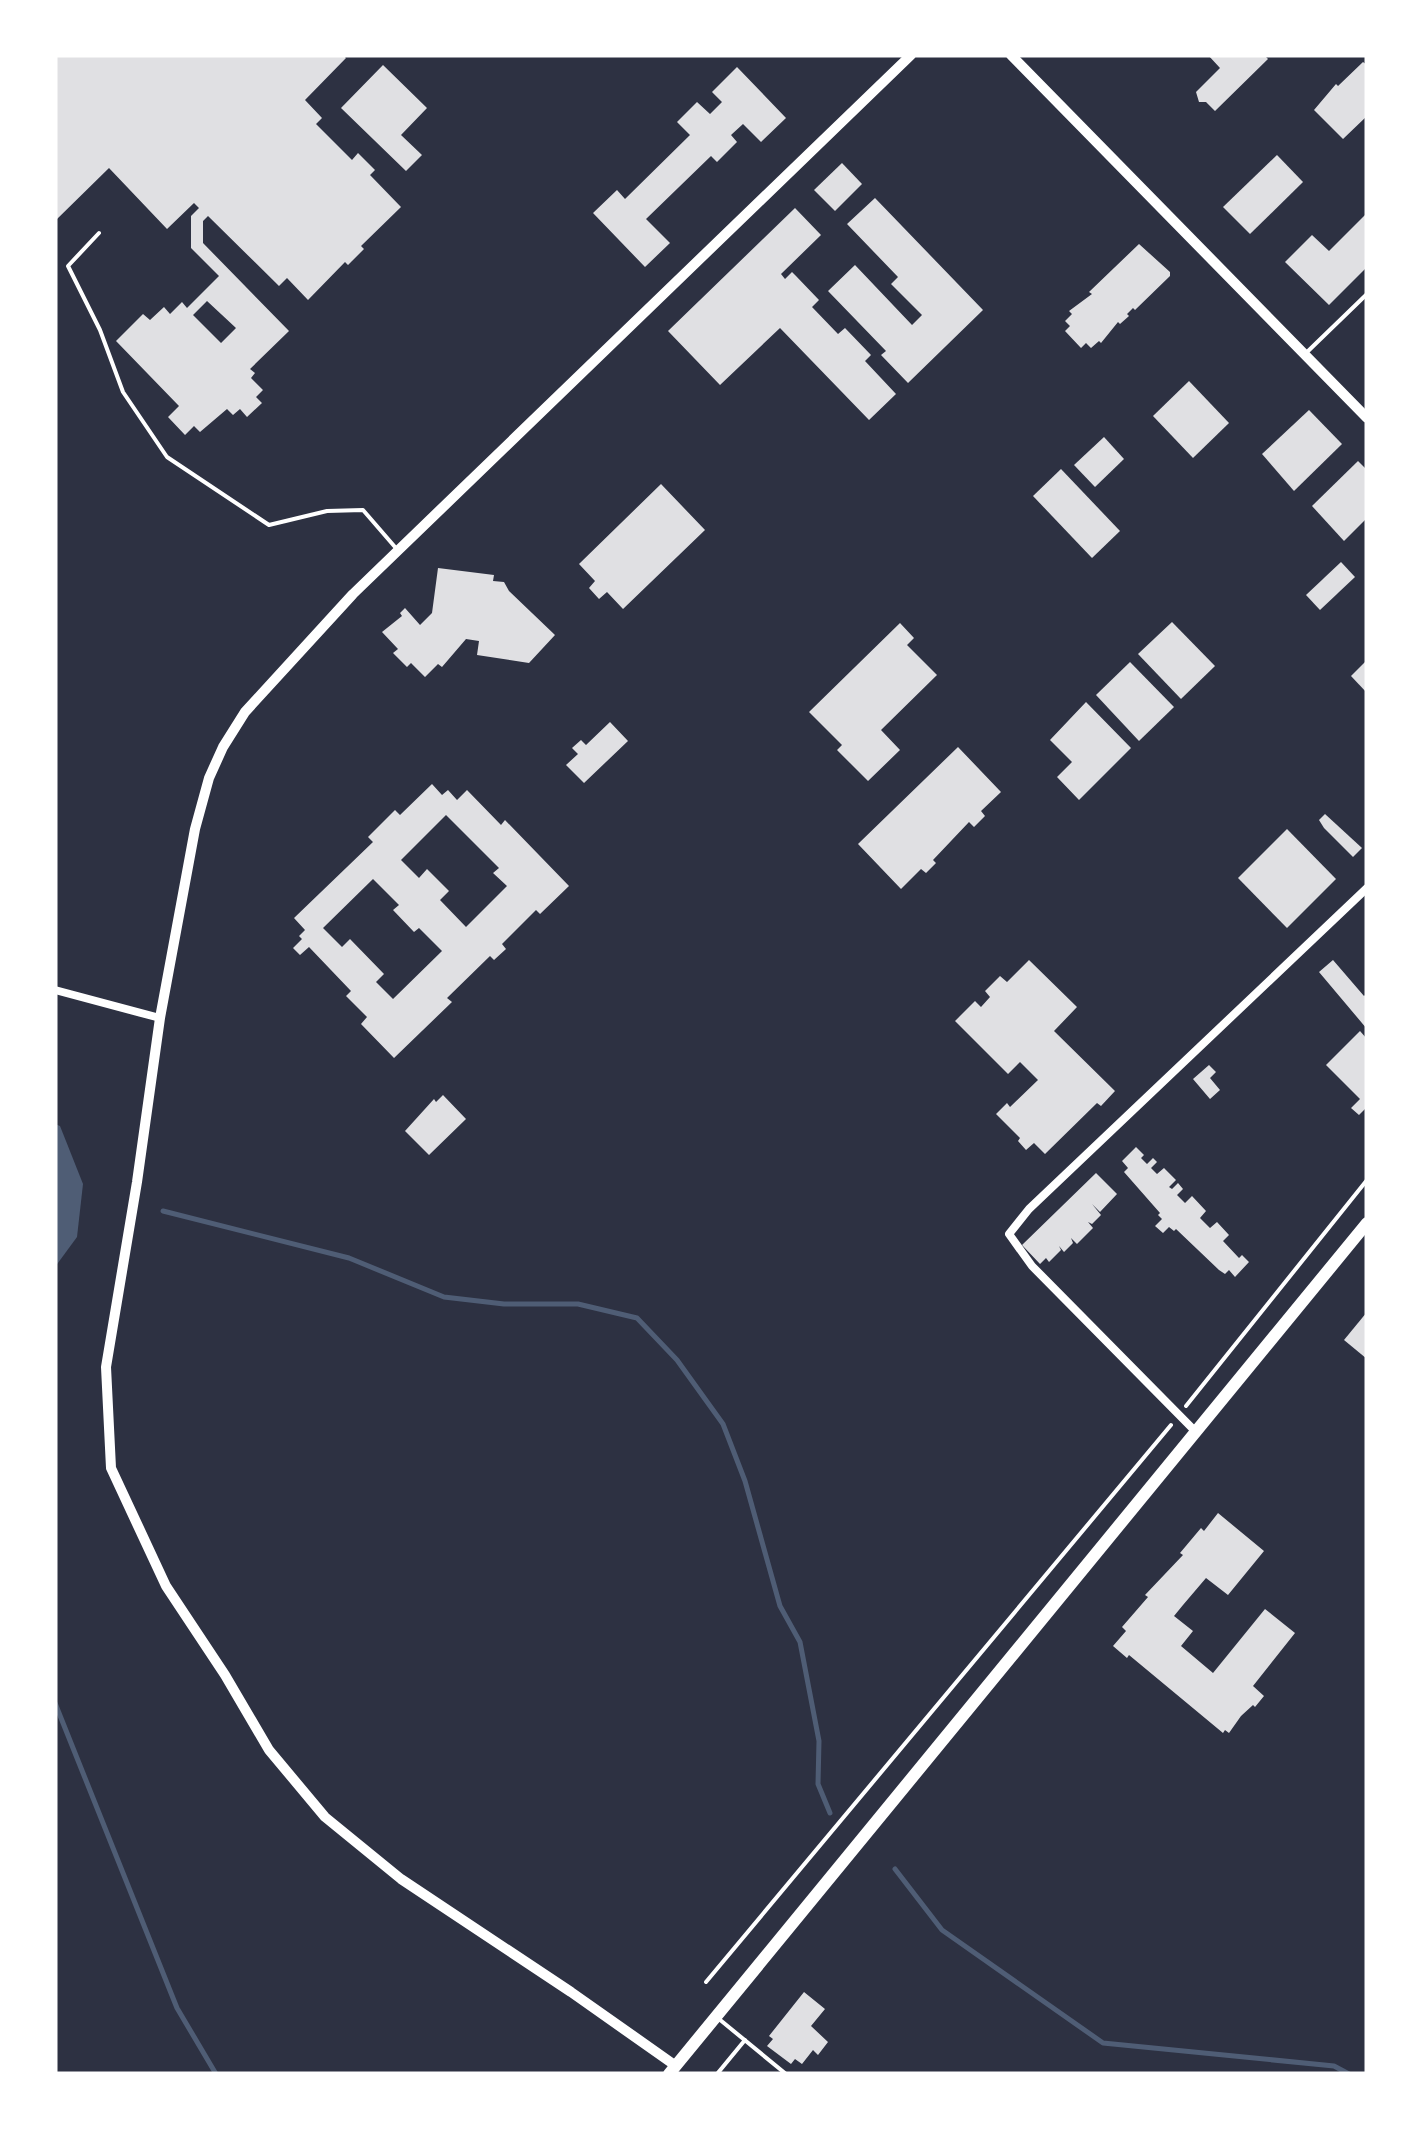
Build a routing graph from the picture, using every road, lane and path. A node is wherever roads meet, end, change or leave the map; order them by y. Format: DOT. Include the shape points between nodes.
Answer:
graph roads {
  1 [pos="910,55"];
  2 [pos="1011,55"];
  3 [pos="99,233"];
  4 [pos="1367,294"];
  5 [pos="1305,354"];
  6 [pos="1367,418"];
  7 [pos="398,550"];
  8 [pos="1367,888"];
  9 [pos="55,990"];
  10 [pos="160,1018"];
  11 [pos="1367,1180"];
  12 [pos="1367,1222"];
  13 [pos="1179,1414"];
  14 [pos="1194,1430"];
  15 [pos="706,1982"];
  16 [pos="715,2016"];
  17 [pos="745,2040"];
  18 [pos="677,2071"];
  19 [pos="717,2074"];
  20 [pos="786,2074"];
  1 -- 7 [label="street"];
  2 -- 5 [label="street"];
  3 -- 7 [label="lane" via="68,266 123,392 167,458 269,525 364,510"];
  4 -- 5 [label="lane"];
  5 -- 6 [label="street"];
  7 -- 10 [label="street" via="269,682 223,747 195,829"];
  8 -- 13 [label="street" via="1009,1234 1032,1266"];
  9 -- 10 [label="street"];
  10 -- 18 [label="street" via="106,1367 111,1468 166,1586 269,1750 325,1817 400,1879"];
  11 -- 13 [label="path"];
  12 -- 14 [label="main road"];
  13 -- 14 [label="street"];
  13 -- 15 [label="path"];
  14 -- 16 [label="main road"];
  16 -- 17 [label="lane"];
  16 -- 18 [label="main road"];
  17 -- 19 [label="lane"];
  17 -- 20 [label="lane"];
}
